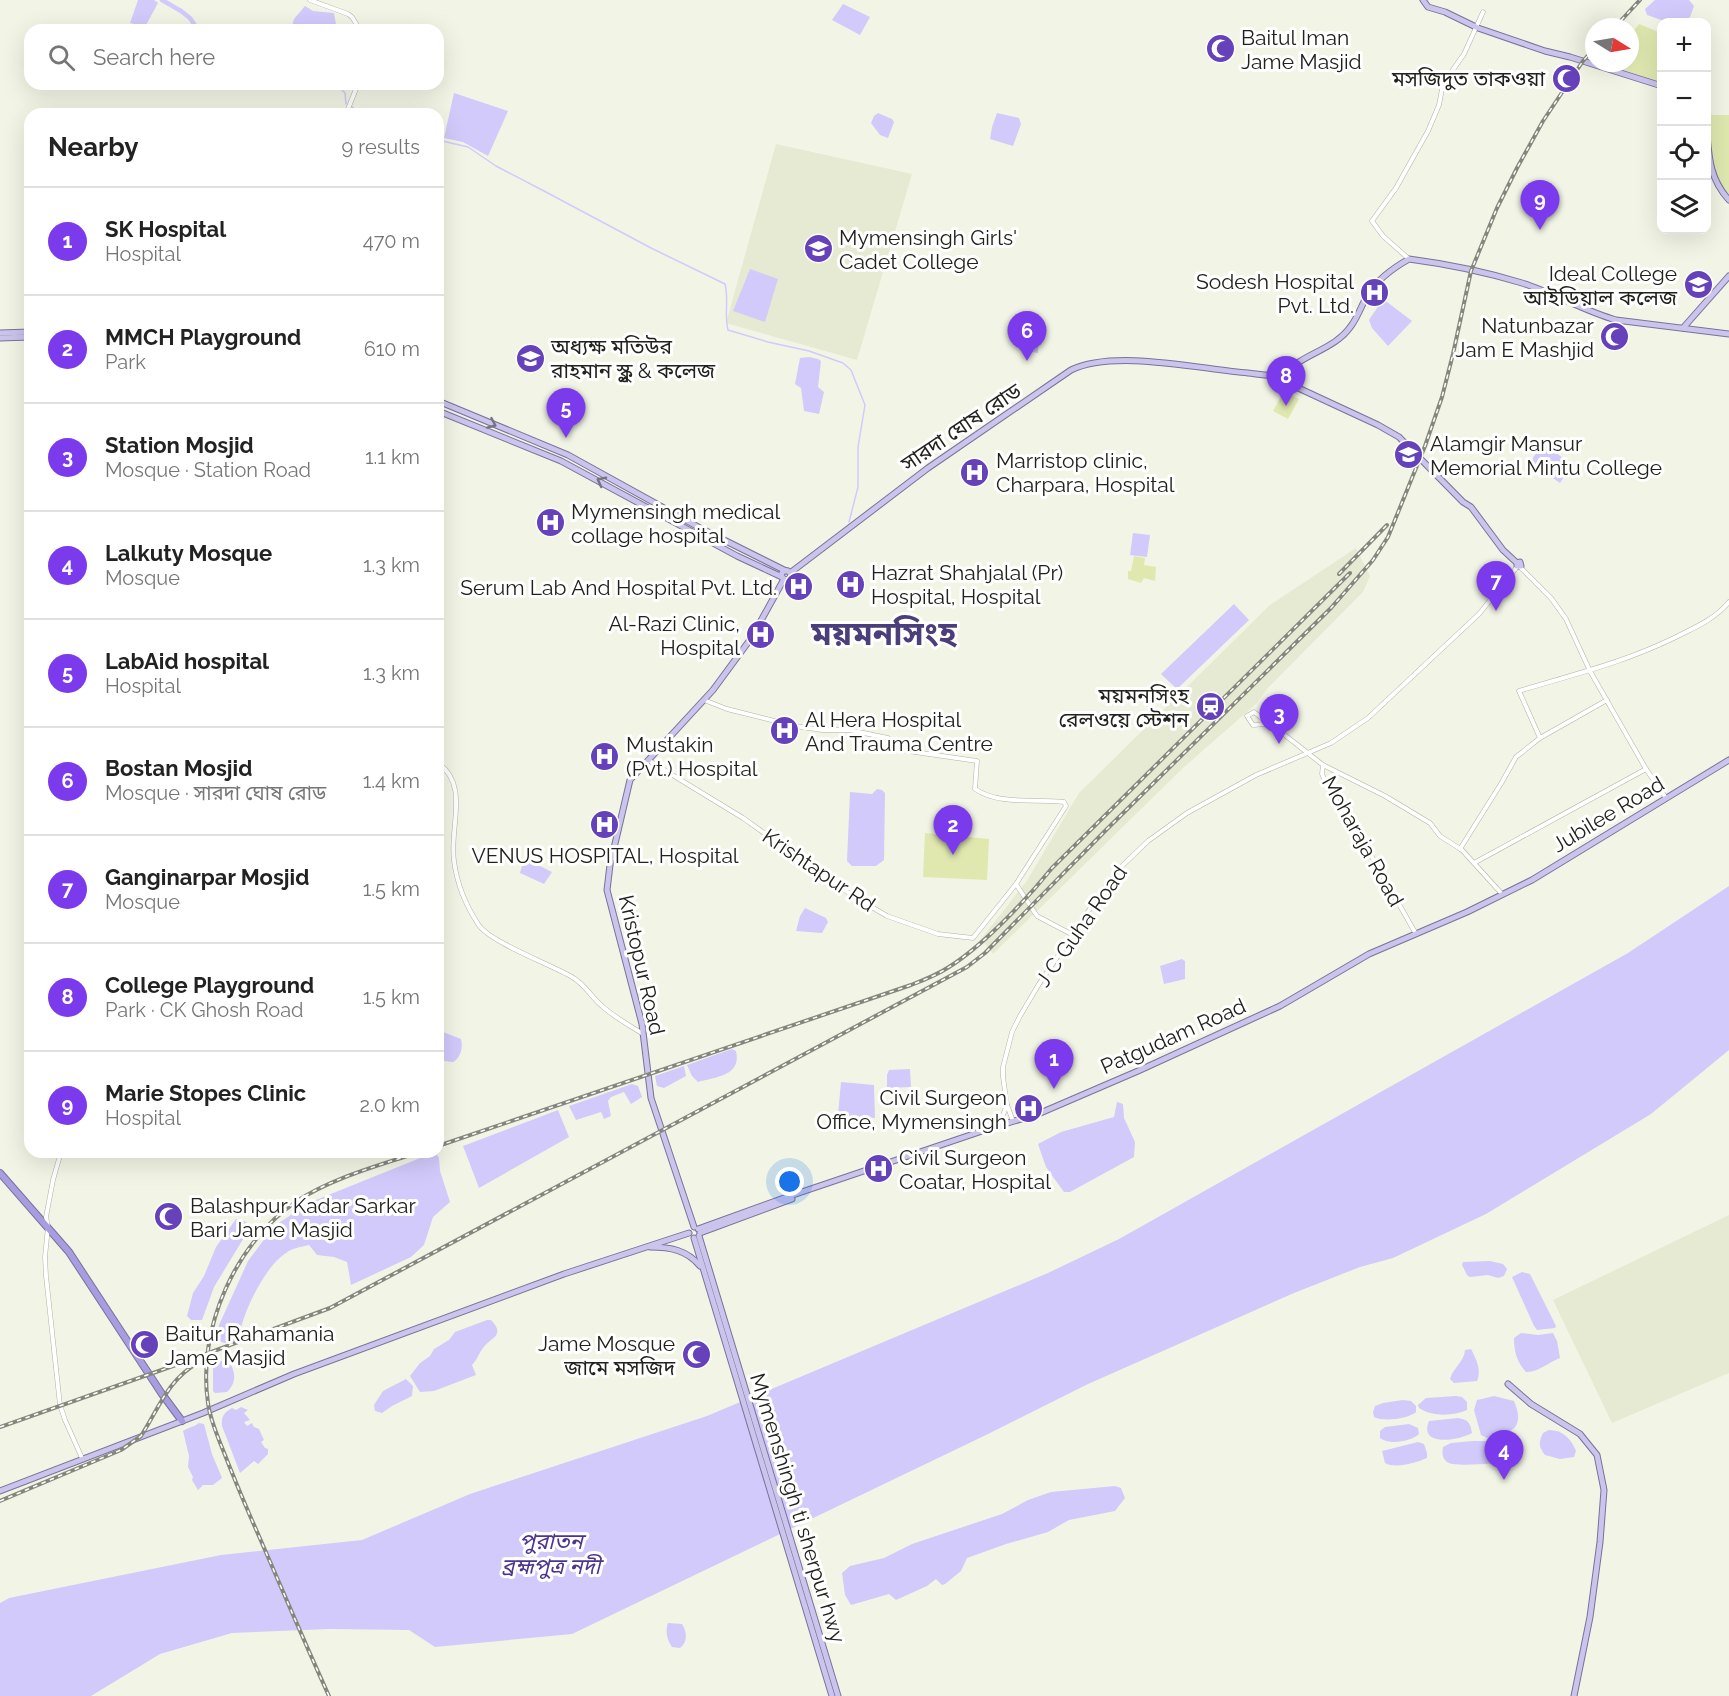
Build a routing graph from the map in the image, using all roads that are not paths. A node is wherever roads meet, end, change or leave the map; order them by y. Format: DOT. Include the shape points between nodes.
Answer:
graph roads {
  1 [pos="310,0"];
  2 [pos="1423,0"];
  3 [pos="1483,12"];
  4 [pos="356,24"];
  5 [pos="1478,28"];
  6 [pos="1657,84"];
  7 [pos="356,90"];
  8 [pos="348,108"];
  9 [pos="1707,126"];
  10 [pos="1729,200"];
  11 [pos="1409,259"];
  12 [pos="1729,276"];
  13 [pos="1683,328"];
  14 [pos="24,332"];
  15 [pos="0,333"];
  16 [pos="1729,334"];
  17 [pos="24,337"];
  18 [pos="0,338"];
  19 [pos="1274,375"];
  20 [pos="444,403"];
  21 [pos="444,414"];
  22 [pos="1518,566"];
  23 [pos="788,572"];
  24 [pos="783,578"];
  25 [pos="1729,602"];
  26 [pos="1590,671"];
  27 [pos="704,700"];
  28 [pos="1608,700"];
  29 [pos="1266,724"];
  30 [pos="1539,738"];
  31 [pos="1306,753"];
  32 [pos="648,759"];
  33 [pos="1729,760"];
  34 [pos="1323,765"];
  35 [pos="444,767"];
  36 [pos="1646,769"];
  37 [pos="1666,798"];
  38 [pos="1460,849"];
  39 [pos="1473,863"];
  40 [pos="1016,884"];
  41 [pos="1502,894"];
  42 [pos="1416,934"];
  43 [pos="1073,935"];
  44 [pos="644,1035"];
  45 [pos="1007,1105"];
  46 [pos="1013,1121"];
  47 [pos="999,1125"];
  48 [pos="59,1158"];
  49 [pos="0,1173"];
  50 [pos="48,1227"];
  51 [pos="696,1233"];
  52 [pos="645,1247"];
  53 [pos="704,1270"];
  54 [pos="725,1330"];
  55 [pos="1508,1384"];
  56 [pos="182,1421"];
  57 [pos="82,1458"];
  58 [pos="0,1491"];
  59 [pos="825,1663"];
  60 [pos="832,1696"];
  61 [pos="838,1696"];
  62 [pos="1574,1696"];
  1 -- 4 [label="street" via="348,14"];
  2 -- 5 [label="main road" via="1428,7"];
  3 -- 5 [label="street"];
  5 -- 6 [label="main road"];
  5 -- 11 [label="street" via="1443,84 1422,143 1372,221"];
  7 -- 8 [label="street"];
  9 -- 10 [label="main road" via="1709,163 1718,189"];
  11 -- 13 [label="main road" via="1522,283 1616,320"];
  11 -- 19 [label="main road" via="1376,283 1350,327 1323,350"];
  12 -- 13 [label="main road"];
  13 -- 16 [label="main road"];
  14 -- 15 [label="main road"];
  17 -- 18 [label="main road"];
  19 -- 22 [label="main road" via="1399,437 1471,507"];
  19 -- 23 [label="main road, সারদা ঘোষ রোড" via="1146,361 1077,367 928,468"];
  20 -- 23 [label="main road, one-way" via="568,455"];
  24 -- 21 [label="main road, one-way" via="577,469"];
  22 -- 26 [label="street" via="1551,598"];
  22 -- 31 [label="street, J C Guha Road" via="1479,614 1368,718 1331,743"];
  23 -- 24 [label="main road, সারদা ঘোষ রোড" via="789,578"];
  24 -- 27 [label="main road, Kristopur Road" via="752,637"];
  25 -- 26 [label="street" via="1701,625 1646,652"];
  26 -- 28 [label="street"];
  26 -- 30 [label="street" via="1519,691"];
  27 -- 32 [label="main road, Kristopur Road"];
  27 -- 40 [label="street" via="795,726 888,738 901,750 977,761 975,789 984,795 1064,802 1066,806"];
  28 -- 30 [label="street"];
  28 -- 36 [label="street"];
  29 -- 29 [label="street" via="1253,724 1247,716 1254,712"];
  29 -- 31 [label="street, Moharaja Road"];
  30 -- 38 [label="street" via="1516,757"];
  31 -- 34 [label="street, Moharaja Road"];
  31 -- 43 [label="street, J C Guha Road" via="1226,790 1148,841 1121,867"];
  32 -- 40 [label="street, Krishtapur Rd" via="743,818 853,896 887,916 938,934 973,938"];
  32 -- 44 [label="main road, Kristopur Road" via="630,780 607,890"];
  33 -- 37 [label="main road, Jubilee Road"];
  34 -- 38 [label="street" via="1401,804 1430,822 1440,836"];
  34 -- 42 [label="street, Moharaja Road" via="1322,774 1330,791"];
  35 -- 44 [label="street" via="456,788 453,858 458,887 482,930 573,977 601,1005"];
  36 -- 37 [label="street"];
  36 -- 39 [label="street"];
  37 -- 41 [label="main road, Jubilee Road" via="1532,880"];
  38 -- 39 [label="street"];
  39 -- 41 [label="street"];
  40 -- 43 [label="street" via="1037,916"];
  41 -- 42 [label="main road, Patgudam Road"];
  42 -- 46 [label="main road, Patgudam Road" via="1343,968 1280,1006 1138,1071"];
  43 -- 45 [label="street, J C Guha Road" via="1012,1032 1003,1067"];
  44 -- 51 [label="main road, Kristopur Road" via="653,1106"];
  45 -- 46 [label="street, J C Guha Road"];
  45 -- 47 [label="street"];
  46 -- 47 [label="main road, Patgudam Road"];
  47 -- 51 [label="main road, Patgudam Road"];
  48 -- 50 [label="street" via="46,1217"];
  49 -- 50 [label="highway"];
  50 -- 56 [label="highway" via="69,1252"];
  50 -- 57 [label="street" via="46,1276 60,1405"];
  51 -- 52 [label="main road, Patgudam Road"];
  51 -- 53 [label="main road, Kristopur Road"];
  51 -- 54 [label="main road, Kristopur Road"];
  52 -- 53 [label="main road" via="680,1251"];
  52 -- 56 [label="main road, Patgudam Road" via="294,1374"];
  53 -- 54 [label="main road, Kristopur Road"];
  54 -- 59 [label="main road, Mymenshingh ti sherpur hwy"];
  55 -- 62 [label="main road" via="1531,1404 1580,1434 1597,1455 1604,1490 1600,1542"];
  56 -- 57 [label="main road, Patgudam Road"];
  57 -- 58 [label="main road, Patgudam Road"];
  59 -- 60 [label="main road, Mymenshingh ti sherpur hwy"];
  59 -- 61 [label="main road, Mymenshingh ti sherpur hwy"];
}
